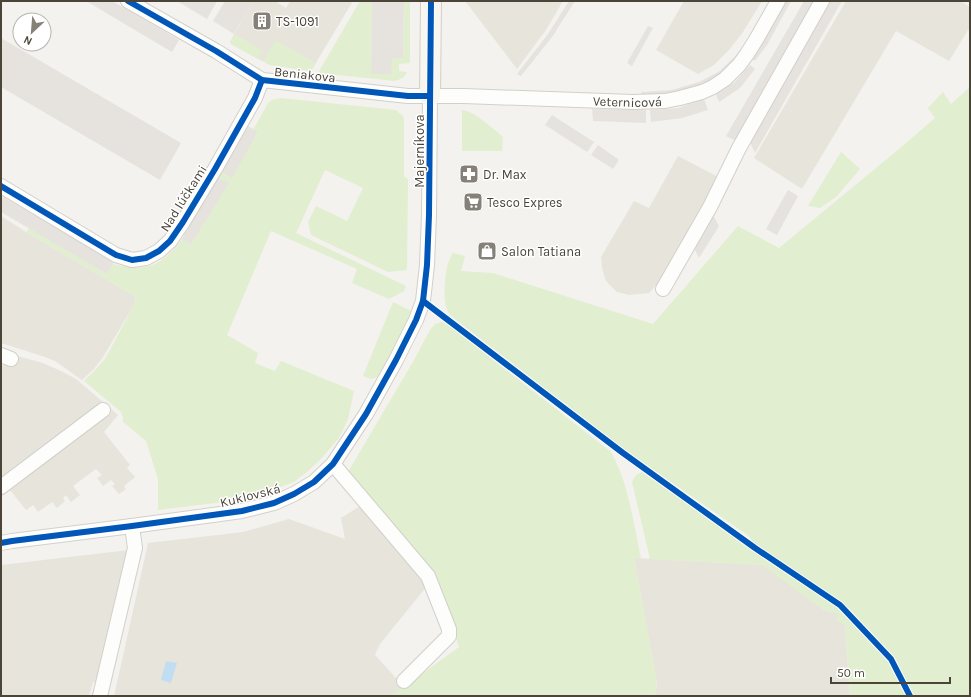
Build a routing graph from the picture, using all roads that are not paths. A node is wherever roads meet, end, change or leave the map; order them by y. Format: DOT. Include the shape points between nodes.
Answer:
graph roads {
  1 [pos="128,1"];
  2 [pos="431,1"];
  3 [pos="778,1"];
  4 [pos="822,1"];
  5 [pos="262,80"];
  6 [pos="430,96"];
  7 [pos="1,186"];
  8 [pos="664,289"];
  9 [pos="423,301"];
  10 [pos="103,410"];
  11 [pos="333,464"];
  12 [pos="1,486"];
  13 [pos="132,526"];
  14 [pos="1,543"];
  15 [pos="404,681"];
  16 [pos="100,696"];
  1 -- 5 [label="street, Beniakova"];
  2 -- 6 [label="street, Majerníkova"];
  3 -- 6 [label="street, Veternicová" via="739,65 725,79 702,92 665,101 633,102"];
  4 -- 8 [label="street" via="739,148 710,207"];
  5 -- 6 [label="street, Beniakova" via="408,96"];
  5 -- 7 [label="street, Nad lúčkami" via="255,98 183,222 170,241 146,258 132,260 116,255"];
  6 -- 9 [label="street, Majerníkova" via="429,215"];
  9 -- 11 [label="street, Kuklovská" via="396,360 366,414"];
  10 -- 12 [label="street"];
  11 -- 13 [label="street, Kuklovská" via="314,482 274,502 242,511"];
  11 -- 15 [label="street" via="428,576 448,629 449,636"];
  13 -- 14 [label="street, Kuklovská"];
  13 -- 16 [label="street" via="135,548"];
}
